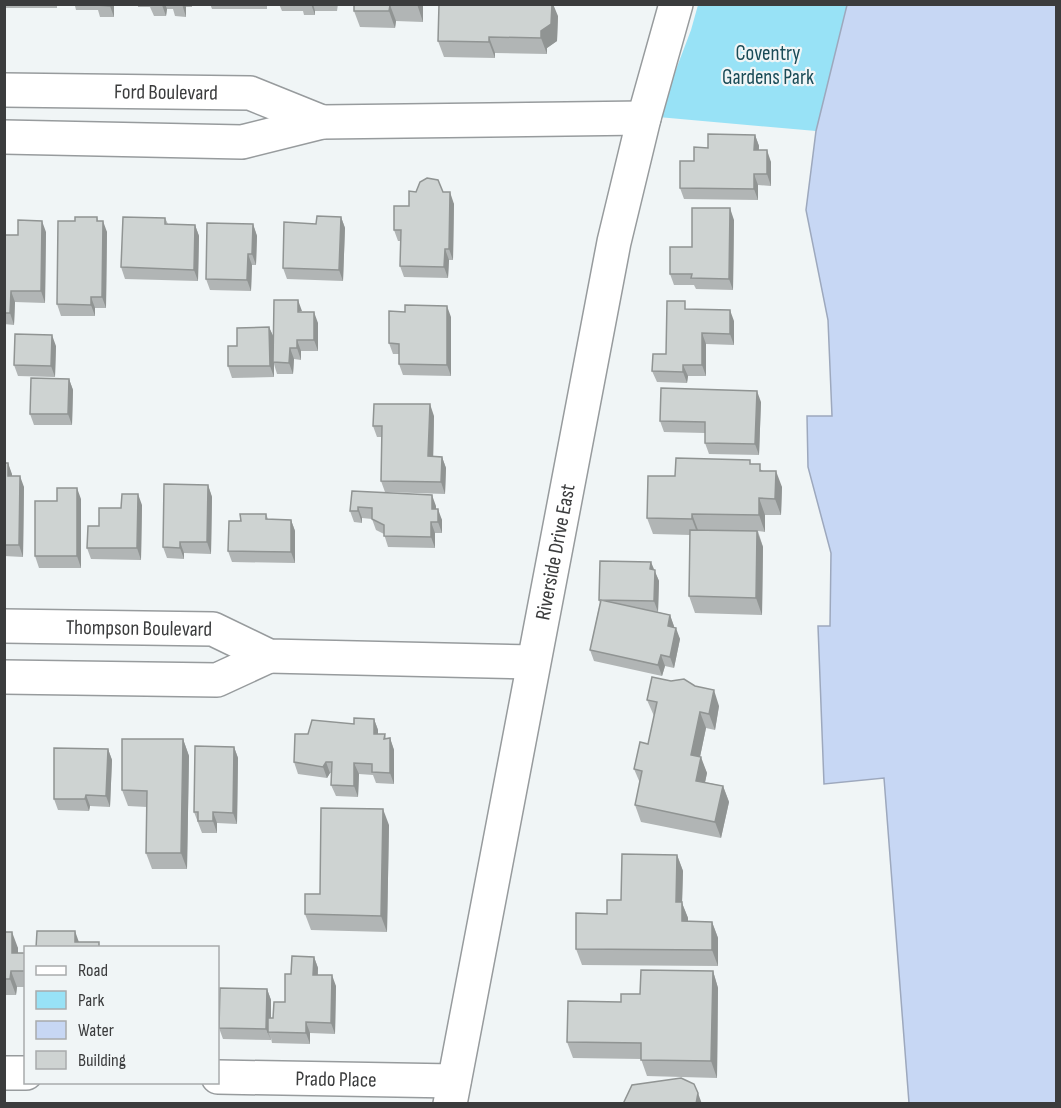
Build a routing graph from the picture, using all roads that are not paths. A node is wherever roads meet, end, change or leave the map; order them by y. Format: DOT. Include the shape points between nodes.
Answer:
graph roads {
  1 [pos="676,4"];
  2 [pos="4,90"];
  3 [pos="644,118"];
  4 [pos="322,122"];
  5 [pos="4,137"];
  6 [pos="4,626"];
  7 [pos="269,656"];
  8 [pos="533,662"];
  9 [pos="4,677"];
  10 [pos="4,1072"];
  11 [pos="24,1073"];
  12 [pos="219,1077"];
  13 [pos="452,1092"];
  1 -- 3 [label="street, Riverside Drive East"];
  2 -- 4 [label="street, Ford Boulevard" via="249,93"];
  3 -- 4 [label="street, Ford Boulevard"];
  3 -- 8 [label="street, Riverside Drive East" via="614,242"];
  4 -- 5 [label="street, Ford Boulevard" via="242,142"];
  6 -- 7 [label="street, Thompson Boulevard" via="213,629"];
  7 -- 8 [label="street, Thompson Boulevard"];
  7 -- 9 [label="street, Thompson Boulevard" via="217,680"];
  8 -- 13 [label="street, Riverside Drive East"];
  10 -- 11 [label="street"];
  12 -- 13 [label="street, Prado Place"];
}
